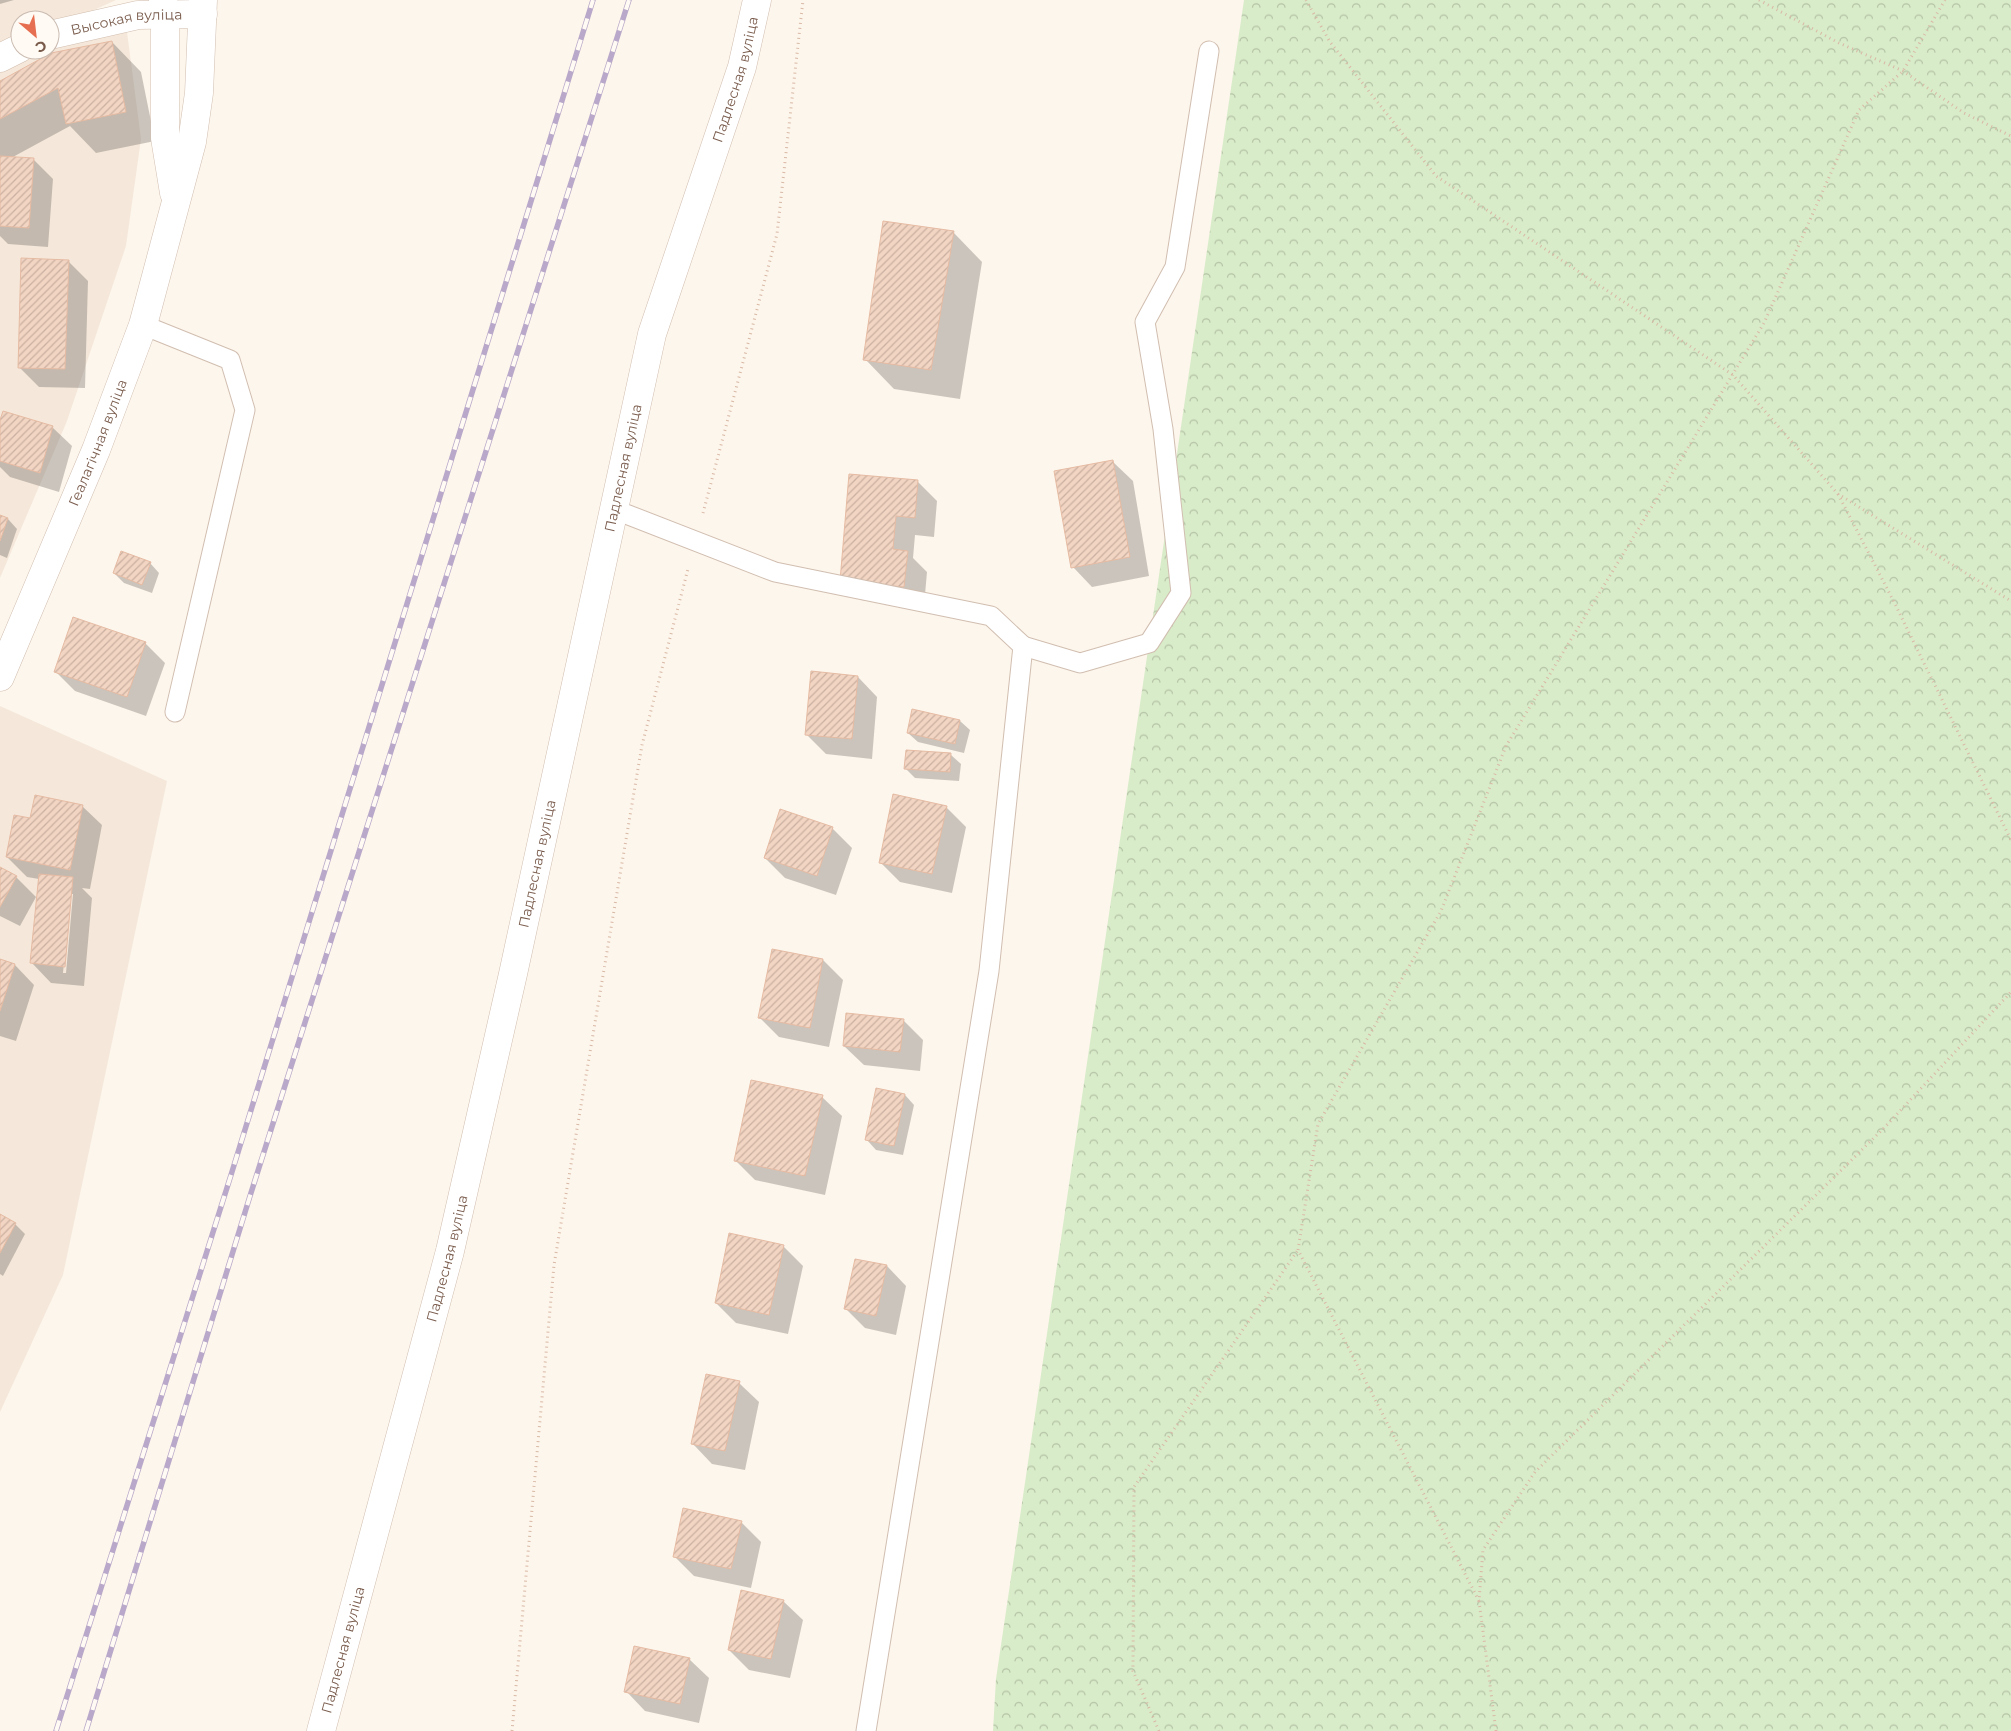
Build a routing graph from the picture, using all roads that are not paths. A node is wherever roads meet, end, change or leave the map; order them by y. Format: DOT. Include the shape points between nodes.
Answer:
graph roads {
  1 [pos="757,0"];
  2 [pos="164,7"];
  3 [pos="203,7"];
  4 [pos="60,33"];
  5 [pos="1210,51"];
  6 [pos="175,202"];
  7 [pos="144,325"];
  8 [pos="614,509"];
  9 [pos="1023,646"];
  10 [pos="0,677"];
  11 [pos="175,712"];
  12 [pos="321,1731"];
  13 [pos="866,1731"];
  1 -- 8 [label="street, Падлесная вуліца" via="742,67 652,334"];
  2 -- 3 [label="street, Высокая вуліца"];
  2 -- 4 [label="street, Высокая вуліца"];
  2 -- 6 [label="street, Геалагічная вуліца" via="165,138"];
  3 -- 6 [label="street, Геалагічная вуліца" via="199,93 192,142"];
  5 -- 9 [label="lane" via="1175,266 1145,322 1163,429 1181,593 1149,644 1080,663"];
  6 -- 7 [label="street, Геалагічная вуліца"];
  7 -- 10 [label="street, Геалагічная вуліца" via="96,450"];
  7 -- 11 [label="lane" via="230,360 245,410"];
  8 -- 9 [label="lane" via="775,572 991,616"];
  8 -- 12 [label="street, Падлесная вуліца" via="450,1250"];
  9 -- 13 [label="lane" via="989,971"];
}
